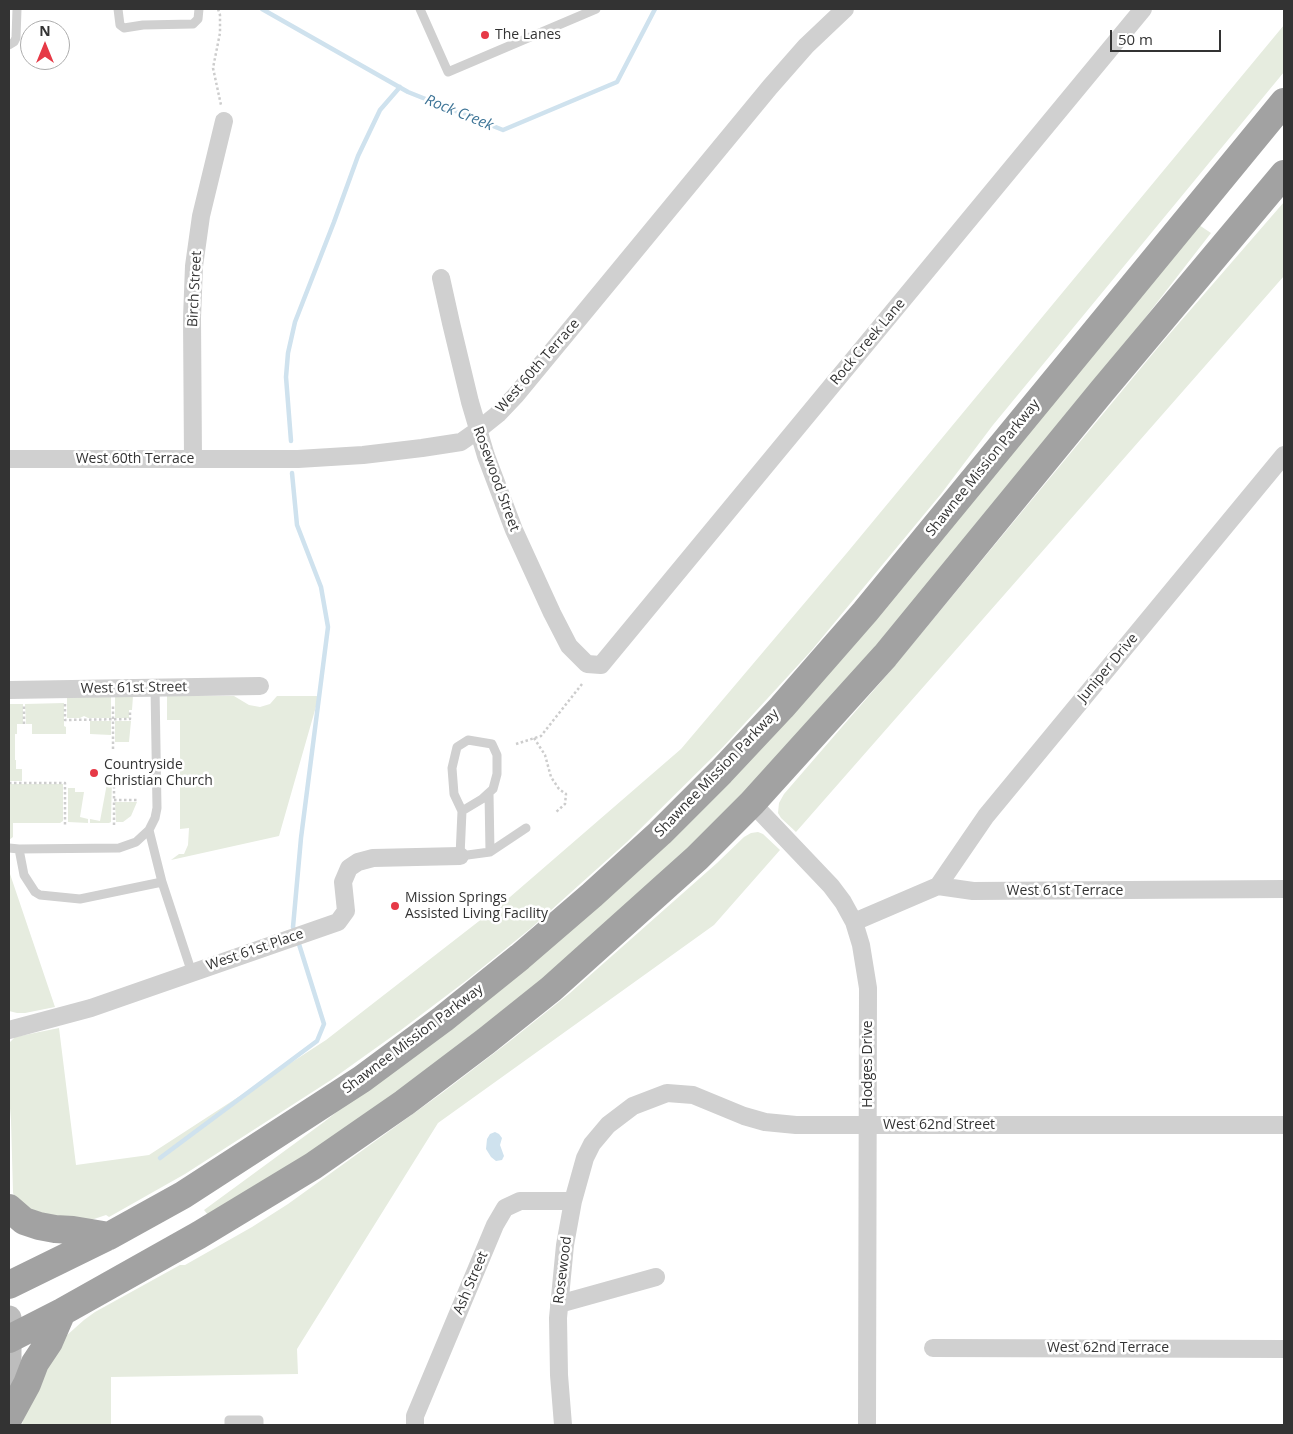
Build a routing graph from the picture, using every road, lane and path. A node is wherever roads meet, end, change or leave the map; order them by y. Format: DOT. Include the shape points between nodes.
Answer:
graph roads {
  1 [pos="17,9"];
  2 [pos="118,9"];
  3 [pos="198,9"];
  4 [pos="218,9"];
  5 [pos="420,9"];
  6 [pos="596,9"];
  7 [pos="844,9"];
  8 [pos="1143,9"];
  9 [pos="9,45"];
  10 [pos="1284,102"];
  11 [pos="224,121"];
  12 [pos="1284,174"];
  13 [pos="442,278"];
  14 [pos="478,430"];
  15 [pos="1284,455"];
  16 [pos="9,459"];
  17 [pos="193,460"];
  18 [pos="587,664"];
  19 [pos="582,684"];
  20 [pos="260,686"];
  21 [pos="155,687"];
  22 [pos="9,690"];
  23 [pos="113,698"];
  24 [pos="65,701"];
  25 [pos="24,702"];
  26 [pos="130,711"];
  27 [pos="113,720"];
  28 [pos="24,724"];
  29 [pos="534,738"];
  30 [pos="516,744"];
  31 [pos="113,749"];
  32 [pos="114,776"];
  33 [pos="9,783"];
  34 [pos="489,793"];
  35 [pos="114,800"];
  36 [pos="139,800"];
  37 [pos="752,803"];
  38 [pos="462,811"];
  39 [pos="556,813"];
  40 [pos="65,825"];
  41 [pos="114,825"];
  42 [pos="526,828"];
  43 [pos="149,830"];
  44 [pos="9,848"];
  45 [pos="19,849"];
  46 [pos="490,852"];
  47 [pos="460,856"];
  48 [pos="162,882"];
  49 [pos="938,886"];
  50 [pos="1284,889"];
  51 [pos="854,922"];
  52 [pos="192,973"];
  53 [pos="9,1030"];
  54 [pos="608,1125"];
  55 [pos="868,1125"];
  56 [pos="1284,1125"];
  57 [pos="573,1201"];
  58 [pos="9,1208"];
  59 [pos="108,1236"];
  60 [pos="656,1277"];
  61 [pos="9,1285"];
  62 [pos="559,1304"];
  63 [pos="62,1312"];
  64 [pos="9,1318"];
  65 [pos="9,1339"];
  66 [pos="933,1348"];
  67 [pos="1284,1349"];
  68 [pos="9,1416"];
  69 [pos="9,1425"];
  70 [pos="229,1425"];
  71 [pos="259,1425"];
  72 [pos="415,1425"];
  73 [pos="563,1425"];
  74 [pos="867,1425"];
  1 -- 9 [label="lane" via="16,38"];
  2 -- 3 [label="lane" via="120,25 124,28 193,24 198,19"];
  4 -- 11 [label="path" via="220,33 213,68"];
  5 -- 6 [label="lane" via="448,72"];
  7 -- 14 [label="street, West 60th Terrace" via="770,87 516,395"];
  8 -- 18 [label="street, Rock Creek Lane" via="616,648 601,665"];
  10 -- 59 [label="highway, Shawnee Mission Parkway" via="865,612 782,707 660,833 520,957 362,1079 183,1195"];
  11 -- 17 [label="street, Birch Street" via="201,216 194,266"];
  12 -- 37 [label="highway" via="885,656"];
  13 -- 14 [label="street, Rosewood Street"];
  14 -- 17 [label="street, West 60th Terrace" via="461,442 363,456"];
  14 -- 18 [label="street, Rosewood Street" via="496,486 552,613 568,646"];
  15 -- 49 [label="street, Juniper Drive" via="986,816"];
  16 -- 17 [label="street, West 60th Terrace"];
  19 -- 29 [label="path" via="541,736"];
  20 -- 21 [label="street, West 61st Street"];
  21 -- 22 [label="street, West 61st Street"];
  21 -- 43 [label="lane" via="157,808"];
  23 -- 27 [label="path"];
  24 -- 27 [label="path" via="65,720"];
  25 -- 28 [label="path"];
  26 -- 27 [label="path" via="130,720"];
  27 -- 31 [label="path"];
  29 -- 30 [label="path"];
  29 -- 39 [label="path" via="545,754 551,777 566,794 565,804"];
  32 -- 35 [label="path"];
  33 -- 40 [label="path" via="65,783"];
  34 -- 38 [label="lane"];
  34 -- 38 [label="lane" via="494,789 497,755 492,744 468,740 457,747 452,768 454,794"];
  34 -- 46 [label="lane"];
  35 -- 36 [label="path"];
  35 -- 41 [label="path"];
  37 -- 51 [label="street, Hodges Drive" via="831,886"];
  37 -- 63 [label="highway" via="697,858 551,989 404,1103 250,1205"];
  38 -- 47 [label="lane"];
  42 -- 46 [label="lane"];
  43 -- 45 [label="lane" via="136,842 120,848"];
  43 -- 48 [label="lane"];
  44 -- 45 [label="lane"];
  45 -- 48 [label="lane" via="24,875 40,895 80,899"];
  46 -- 47 [label="lane"];
  47 -- 52 [label="street, West 61st Place" via="373,858 358,862 349,868 343,882 346,912 338,922"];
  48 -- 52 [label="lane"];
  49 -- 50 [label="street, West 61st Terrace" via="972,891"];
  49 -- 51 [label="street"];
  51 -- 55 [label="street, Hodges Drive" via="868,988"];
  52 -- 53 [label="street, West 61st Place" via="91,1008"];
  54 -- 55 [label="street, West 62nd Street" via="633,1106 667,1093 693,1095 765,1122"];
  54 -- 57 [label="street, Rosewood" via="584,1158"];
  55 -- 56 [label="street, West 62nd Street"];
  55 -- 74 [label="street, Hodges Drive"];
  57 -- 62 [label="street, Rosewood"];
  57 -- 72 [label="street, Ash Street" via="520,1201 505,1208 415,1416"];
  58 -- 59 [label="highway" via="24,1221 39,1226"];
  59 -- 61 [label="highway, Shawnee Mission Parkway"];
  60 -- 62 [label="street"];
  62 -- 73 [label="street, Rosewood"];
  63 -- 65 [label="highway"];
  63 -- 68 [label="highway"];
  64 -- 65 [label="main road"];
  65 -- 68 [label="main road"];
  66 -- 67 [label="street, West 62nd Terrace"];
  68 -- 69 [label="main road"];
  70 -- 71 [label="lane" via="229,1420 259,1420"];
}
